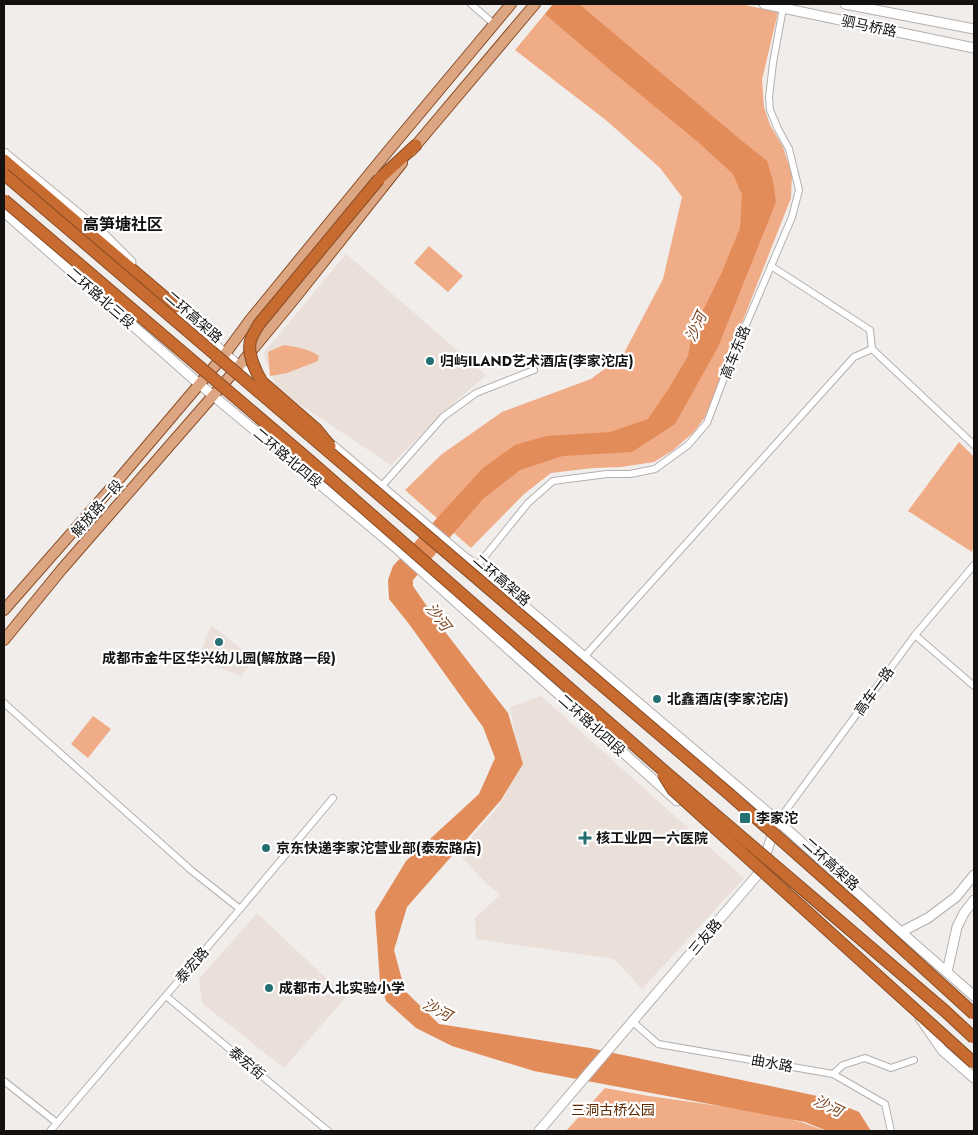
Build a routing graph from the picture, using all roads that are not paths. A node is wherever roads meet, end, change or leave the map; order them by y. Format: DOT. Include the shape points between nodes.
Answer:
graph roads {
  1 [pos="471,4"];
  2 [pos="512,4"];
  3 [pos="535,4"];
  4 [pos="764,4"];
  5 [pos="845,4"];
  6 [pos="783,8"];
  7 [pos="494,24"];
  8 [pos="974,29"];
  9 [pos="974,48"];
  10 [pos="416,145"];
  11 [pos="4,153"];
  12 [pos="4,160"];
  13 [pos="4,174"];
  14 [pos="4,200"];
  15 [pos="4,212"];
  16 [pos="771,266"];
  17 [pos="176,306"];
  18 [pos="872,349"];
  19 [pos="225,354"];
  20 [pos="239,366"];
  21 [pos="534,370"];
  22 [pos="198,383"];
  23 [pos="213,396"];
  24 [pos="974,445"];
  25 [pos="358,477"];
  26 [pos="381,487"];
  27 [pos="974,565"];
  28 [pos="477,566"];
  29 [pos="4,610"];
  30 [pos="915,635"];
  31 [pos="4,640"];
  32 [pos="584,657"];
  33 [pos="974,686"];
  34 [pos="4,703"];
  35 [pos="656,764"];
  36 [pos="728,793"];
  37 [pos="333,798"];
  38 [pos="778,821"];
  39 [pos="759,873"];
  40 [pos="974,875"];
  41 [pos="974,900"];
  42 [pos="240,909"];
  43 [pos="901,932"];
  44 [pos="947,972"];
  45 [pos="166,996"];
  46 [pos="974,996"];
  47 [pos="974,1005"];
  48 [pos="974,1014"];
  49 [pos="632,1022"];
  50 [pos="974,1038"];
  51 [pos="914,1060"];
  52 [pos="974,1063"];
  53 [pos="833,1074"];
  54 [pos="974,1078"];
  55 [pos="4,1081"];
  56 [pos="57,1123"];
  57 [pos="324,1130"];
  58 [pos="50,1131"];
  59 [pos="539,1131"];
  60 [pos="891,1131"];
  1 -- 7 [label="street"];
  2 -- 7 [label="main road, 解放路一段"];
  3 -- 10 [label="main road, 解放路一段"];
  4 -- 6 [label="main road, 驷马桥路"];
  5 -- 8 [label="main road, 驷马桥路"];
  6 -- 9 [label="main road, 驷马桥路"];
  6 -- 16 [label="street, 高车东路" via="773,63 770,110 789,149 799,190 792,217"];
  7 -- 19 [label="main road, 解放路一段"];
  10 -- 20 [label="main road, 解放路一段"];
  10 -- 25 [label="highway, bridge" via="379,179 259,324 250,344 256,373 262,382 316,429"];
  11 -- 17 [label="main road" via="104,235"];
  12 -- 17 [label="highway"];
  13 -- 25 [label="highway, 二环高架路, bridge"];
  14 -- 35 [label="highway, bridge" via="309,460"];
  15 -- 22 [label="main road, 二环路北三段"];
  16 -- 18 [label="street" via="870,330"];
  16 -- 28 [label="street, 高车东路" via="707,423 688,444 655,470 553,482 528,503"];
  17 -- 19 [label="main road"];
  18 -- 24 [label="street"];
  18 -- 32 [label="street" via="854,357"];
  19 -- 20 [label="main road"];
  19 -- 22 [label="main road, 解放路一段"];
  20 -- 23 [label="main road, 解放路一段"];
  20 -- 26 [label="main road"];
  21 -- 26 [label="street" via="476,393 443,417"];
  22 -- 23 [label="main road, 二环路北四段"];
  22 -- 29 [label="main road, 解放路一段"];
  23 -- 31 [label="main road, 解放路一段"];
  23 -- 39 [label="main road, 二环路北四段" via="395,547"];
  25 -- 36 [label="highway, 二环高架路, bridge"];
  26 -- 28 [label="main road"];
  27 -- 30 [label="street, 高车一路"];
  28 -- 32 [label="main road"];
  30 -- 33 [label="street"];
  30 -- 38 [label="street, 高车一路"];
  32 -- 38 [label="main road"];
  34 -- 42 [label="street" via="192,871"];
  35 -- 50 [label="highway, bridge"];
  35 -- 52 [label="highway, bridge" via="673,790"];
  36 -- 47 [label="highway, bridge" via="751,806"];
  36 -- 48 [label="highway, 二环高架路, bridge"];
  37 -- 42 [label="street, 泰宏路"];
  38 -- 39 [label="main road, 三友路"];
  38 -- 43 [label="main road"];
  39 -- 49 [label="main road, 三友路"];
  39 -- 54 [label="main road, 二环路北四段" via="916,1013 942,1050"];
  40 -- 43 [label="main road" via="956,897 928,918"];
  41 -- 44 [label="main road" via="957,928"];
  42 -- 45 [label="street, 泰宏路"];
  43 -- 44 [label="main road"];
  44 -- 46 [label="main road"];
  45 -- 56 [label="street, 泰宏路"];
  45 -- 57 [label="street, 泰宏街"];
  49 -- 53 [label="street, 曲水路" via="658,1044"];
  49 -- 59 [label="main road, 三友路"];
  51 -- 53 [label="street" via="891,1068 865,1058 843,1065"];
  53 -- 60 [label="street, 曲水路" via="885,1104"];
  55 -- 56 [label="street"];
  56 -- 58 [label="street, 泰宏路"];
}
